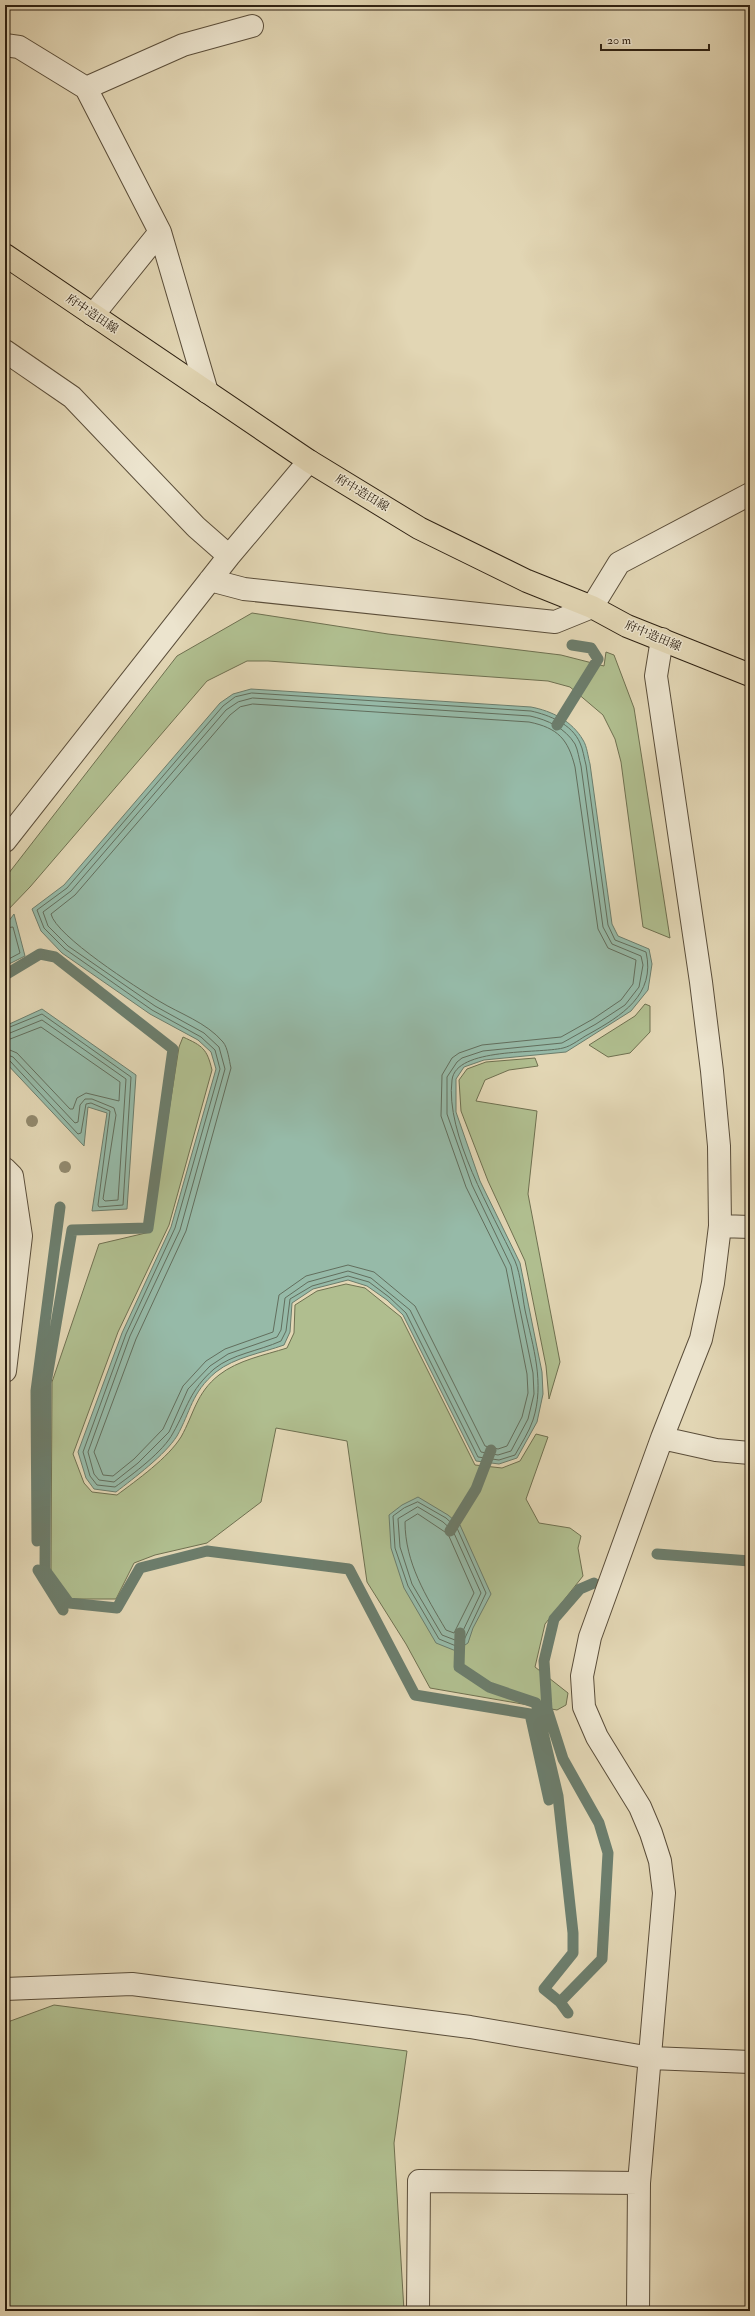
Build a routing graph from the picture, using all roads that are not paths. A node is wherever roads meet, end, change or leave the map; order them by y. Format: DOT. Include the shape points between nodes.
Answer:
graph roads {
  1 [pos="252,26"];
  2 [pos="5,45"];
  3 [pos="86,88"];
  4 [pos="160,232"];
  5 [pos="5,255"];
  6 [pos="93,315"];
  7 [pos="5,351"];
  8 [pos="207,392"];
  9 [pos="309,461"];
  10 [pos="750,494"];
  11 [pos="229,556"];
  12 [pos="210,580"];
  13 [pos="592,607"];
  14 [pos="662,639"];
  15 [pos="750,675"];
  16 [pos="5,841"];
  17 [pos="5,1169"];
  18 [pos="720,1226"];
  19 [pos="750,1227"];
  20 [pos="5,1371"];
  21 [pos="662,1438"];
  22 [pos="750,1453"];
  23 [pos="5,1989"];
  24 [pos="651,2058"];
  25 [pos="750,2062"];
  26 [pos="639,2183"];
  27 [pos="418,2311"];
  28 [pos="638,2311"];
  1 -- 3 [label="street" via="183,45"];
  2 -- 3 [label="street" via="19,48"];
  3 -- 4 [label="street"];
  4 -- 6 [label="street"];
  4 -- 8 [label="street"];
  5 -- 6 [label="main road, 府中造田線"];
  6 -- 8 [label="main road, 府中造田線"];
  7 -- 11 [label="street" via="72,397 196,527"];
  8 -- 9 [label="main road, 府中造田線"];
  9 -- 11 [label="street"];
  9 -- 13 [label="main road, 府中造田線" via="419,528 527,581"];
  10 -- 13 [label="street" via="619,563"];
  11 -- 12 [label="street"];
  12 -- 13 [label="street" via="244,589 555,622"];
  12 -- 16 [label="street"];
  13 -- 14 [label="main road, 府中造田線" via="627,626"];
  14 -- 15 [label="main road, 府中造田線"];
  14 -- 18 [label="street" via="656,676 708,1042 719,1146"];
  17 -- 20 [label="street" via="12,1176 21,1236"];
  18 -- 19 [label="street"];
  18 -- 21 [label="street" via="713,1283 701,1339"];
  21 -- 22 [label="street" via="716,1450"];
  21 -- 24 [label="street" via="590,1637 582,1676 584,1707 597,1737 640,1807 660,1861 664,1893"];
  23 -- 24 [label="street" via="132,1984 470,2027"];
  24 -- 25 [label="street"];
  24 -- 26 [label="street"];
  26 -- 27 [label="street" via="418,2181"];
  26 -- 28 [label="street"];
}
